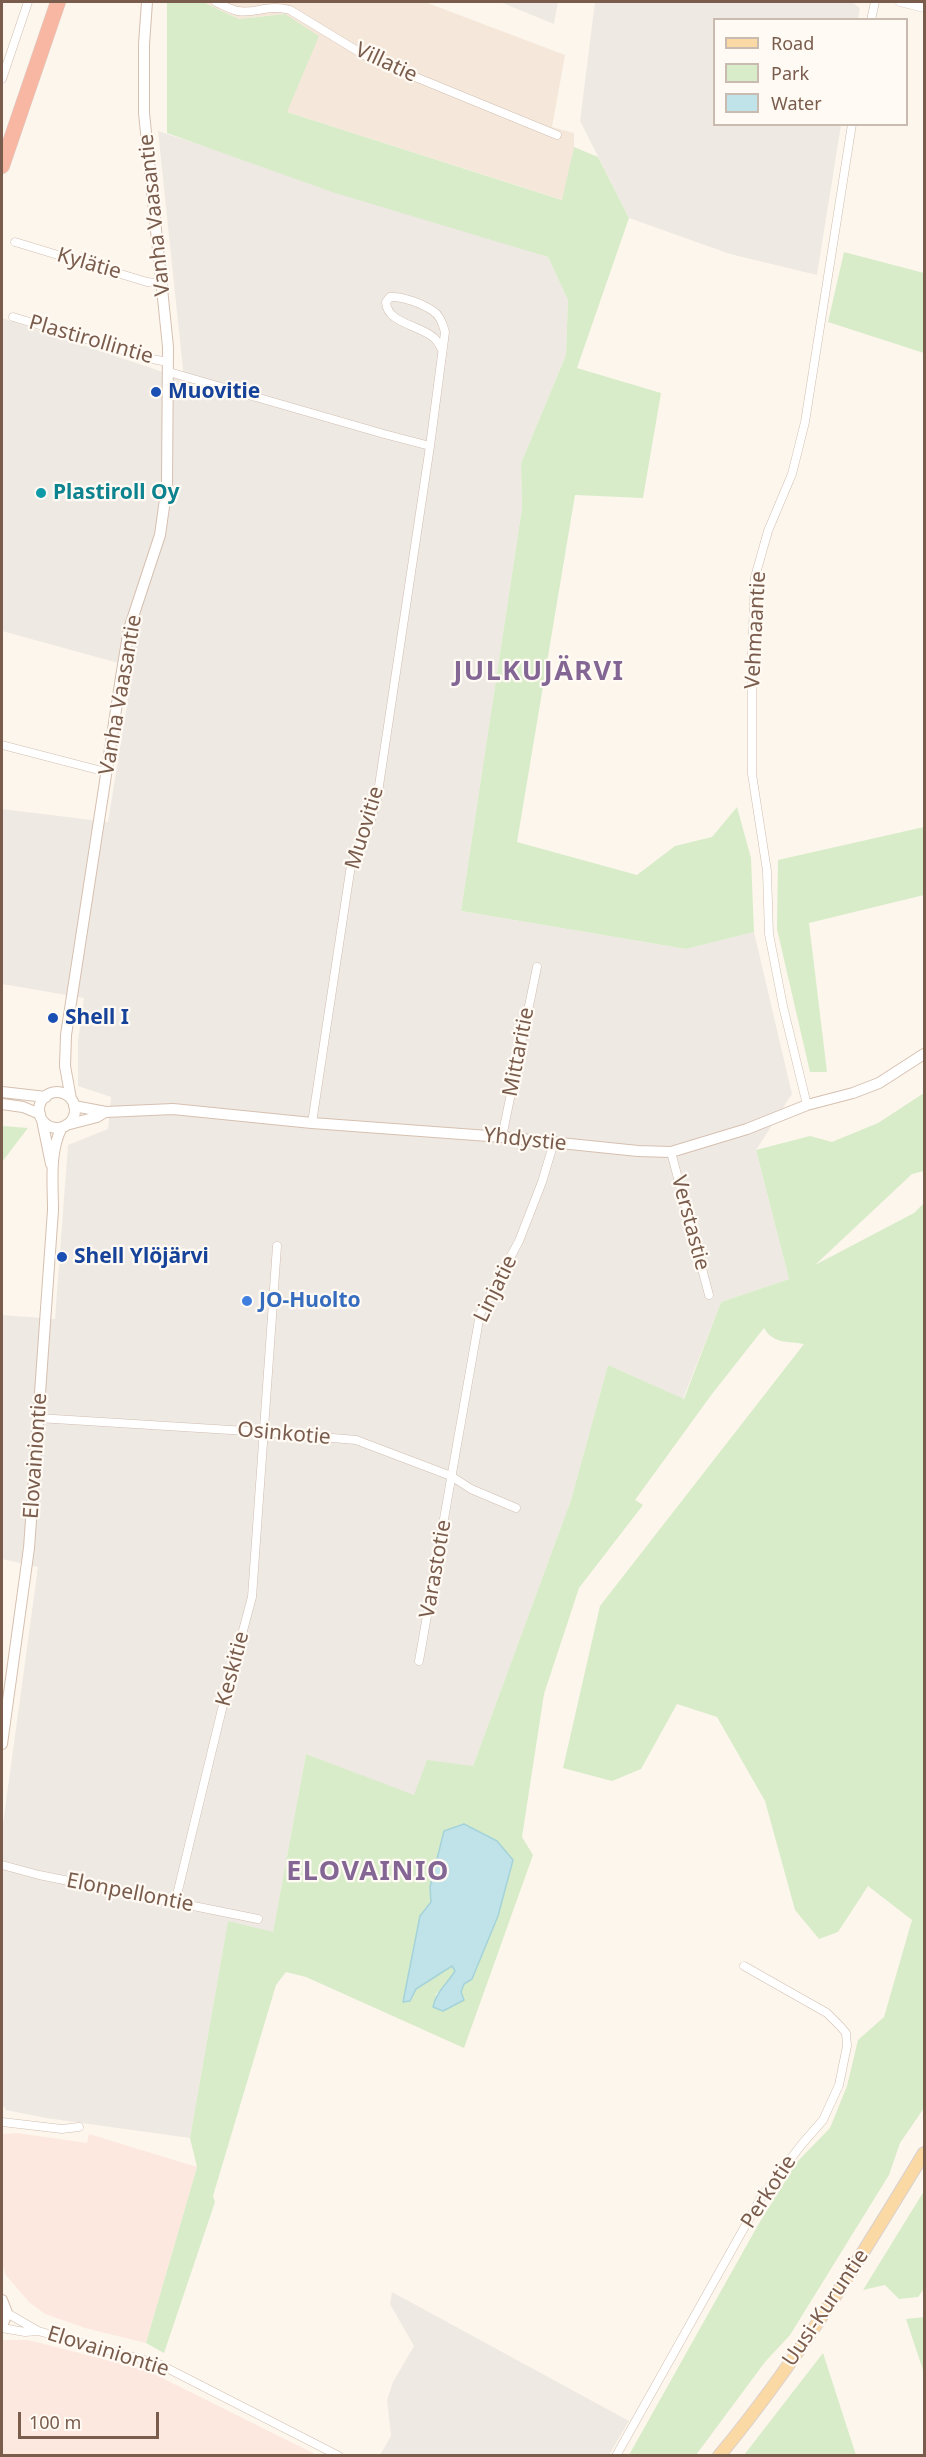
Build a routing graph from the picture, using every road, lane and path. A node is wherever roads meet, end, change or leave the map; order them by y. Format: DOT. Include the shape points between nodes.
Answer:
graph roads {
  1 [pos="28,2"];
  2 [pos="58,2"];
  3 [pos="147,2"];
  4 [pos="216,2"];
  5 [pos="875,2"];
  6 [pos="900,2"];
  7 [pos="924,8"];
  8 [pos="871,18"];
  9 [pos="2,80"];
  10 [pos="852,126"];
  11 [pos="557,135"];
  12 [pos="2,166"];
  13 [pos="15,242"];
  14 [pos="163,284"];
  15 [pos="13,317"];
  16 [pos="442,350"];
  17 [pos="169,367"];
  18 [pos="430,446"];
  19 [pos="2,745"];
  20 [pos="106,772"];
  21 [pos="537,967"];
  22 [pos="924,1054"];
  23 [pos="65,1066"];
  24 [pos="2,1092"];
  25 [pos="50,1095"];
  26 [pos="72,1102"];
  27 [pos="2,1104"];
  28 [pos="807,1104"];
  29 [pos="106,1112"];
  30 [pos="41,1117"];
  31 [pos="312,1123"];
  32 [pos="64,1126"];
  33 [pos="502,1137"];
  34 [pos="554,1142"];
  35 [pos="671,1152"];
  36 [pos="52,1167"];
  37 [pos="277,1246"];
  38 [pos="709,1294"];
  39 [pos="38,1418"];
  40 [pos="263,1432"];
  41 [pos="451,1476"];
  42 [pos="516,1508"];
  43 [pos="419,1661"];
  44 [pos="2,1744"];
  45 [pos="2,1865"];
  46 [pos="175,1903"];
  47 [pos="258,1919"];
  48 [pos="744,1966"];
  49 [pos="2,2122"];
  50 [pos="79,2127"];
  51 [pos="924,2153"];
  52 [pos="2,2300"];
  53 [pos="7,2313"];
  54 [pos="2,2327"];
  55 [pos="38,2331"];
  56 [pos="339,2456"];
  57 [pos="616,2456"];
  58 [pos="719,2456"];
  1 -- 9 [label="street"];
  2 -- 12 [label="highway"];
  3 -- 14 [label="main road, Vanha Vaasantie" via="144,113"];
  4 -- 11 [label="street, Villatie" via="239,11 267,7 290,10 369,58"];
  5 -- 8 [label="street"];
  6 -- 7 [label="street"];
  10 -- 28 [label="street, Vehmaantie" via="805,422 792,474 768,531 755,577 752,774 767,871 769,934"];
  13 -- 14 [label="street, Kylätie"];
  14 -- 17 [label="main road, Vanha Vaasantie"];
  15 -- 17 [label="street, Plastirollintie"];
  16 -- 16 [label="street, Muovitie" via="445,332 434,311 398,296 390,297 386,309 392,316 426,332"];
  16 -- 18 [label="street, Muovitie"];
  17 -- 18 [label="street"];
  17 -- 20 [label="main road, Vanha Vaasantie" via="165,508 129,629"];
  18 -- 31 [label="street, Muovitie" via="376,799 351,865"];
  19 -- 20 [label="street"];
  20 -- 23 [label="main road, Vanha Vaasantie"];
  21 -- 33 [label="street, Mittaritie"];
  22 -- 28 [label="main road, Yhdystie" via="879,1083"];
  23 -- 25 [label="main road, Vanha Vaasantie"];
  23 -- 26 [label="main road, Vanha Vaasantie"];
  24 -- 25 [label="main road"];
  25 -- 26 [label="main road" via="62,1093"];
  25 -- 30 [label="main road" via="40,1104"];
  26 -- 29 [label="main road, Yhdystie"];
  26 -- 32 [label="main road" via="74,1115"];
  27 -- 30 [label="main road" via="23,1107"];
  28 -- 35 [label="main road, Yhdystie" via="747,1129"];
  29 -- 31 [label="main road, Yhdystie" via="173,1109"];
  29 -- 32 [label="main road, Yhdystie"];
  30 -- 32 [label="main road" via="52,1127"];
  30 -- 36 [label="main road, Elovainiontie"];
  31 -- 33 [label="main road, Yhdystie"];
  32 -- 36 [label="main road, Elovainiontie" via="58,1135"];
  33 -- 34 [label="main road, Yhdystie"];
  34 -- 35 [label="main road, Yhdystie"];
  34 -- 41 [label="street, Linjatie" via="519,1241 480,1314"];
  35 -- 38 [label="street, Verstastie"];
  36 -- 39 [label="main road, Elovainiontie" via="53,1210"];
  37 -- 40 [label="street, Keskitie"];
  39 -- 40 [label="street, Osinkotie"];
  39 -- 44 [label="main road, Elovainiontie" via="29,1548"];
  40 -- 41 [label="street, Osinkotie" via="356,1440"];
  40 -- 46 [label="street, Keskitie" via="252,1597"];
  41 -- 42 [label="street, Osinkotie"];
  41 -- 43 [label="street, Varastotie"];
  45 -- 46 [label="street, Elonpellontie"];
  46 -- 47 [label="street, Elonpellontie"];
  48 -- 57 [label="street, Perkotie" via="827,2013 846,2033 839,2085 823,2120 762,2196"];
  49 -- 50 [label="street" via="62,2129"];
  51 -- 58 [label="main road, Uusi-Kuruntie" via="780,2376"];
  52 -- 53 [label="main road"];
  53 -- 54 [label="main road"];
  53 -- 55 [label="street, Elovainiontie"];
  54 -- 55 [label="street, Elovainiontie"];
  55 -- 56 [label="street, Elovainiontie" via="159,2364"];
}
